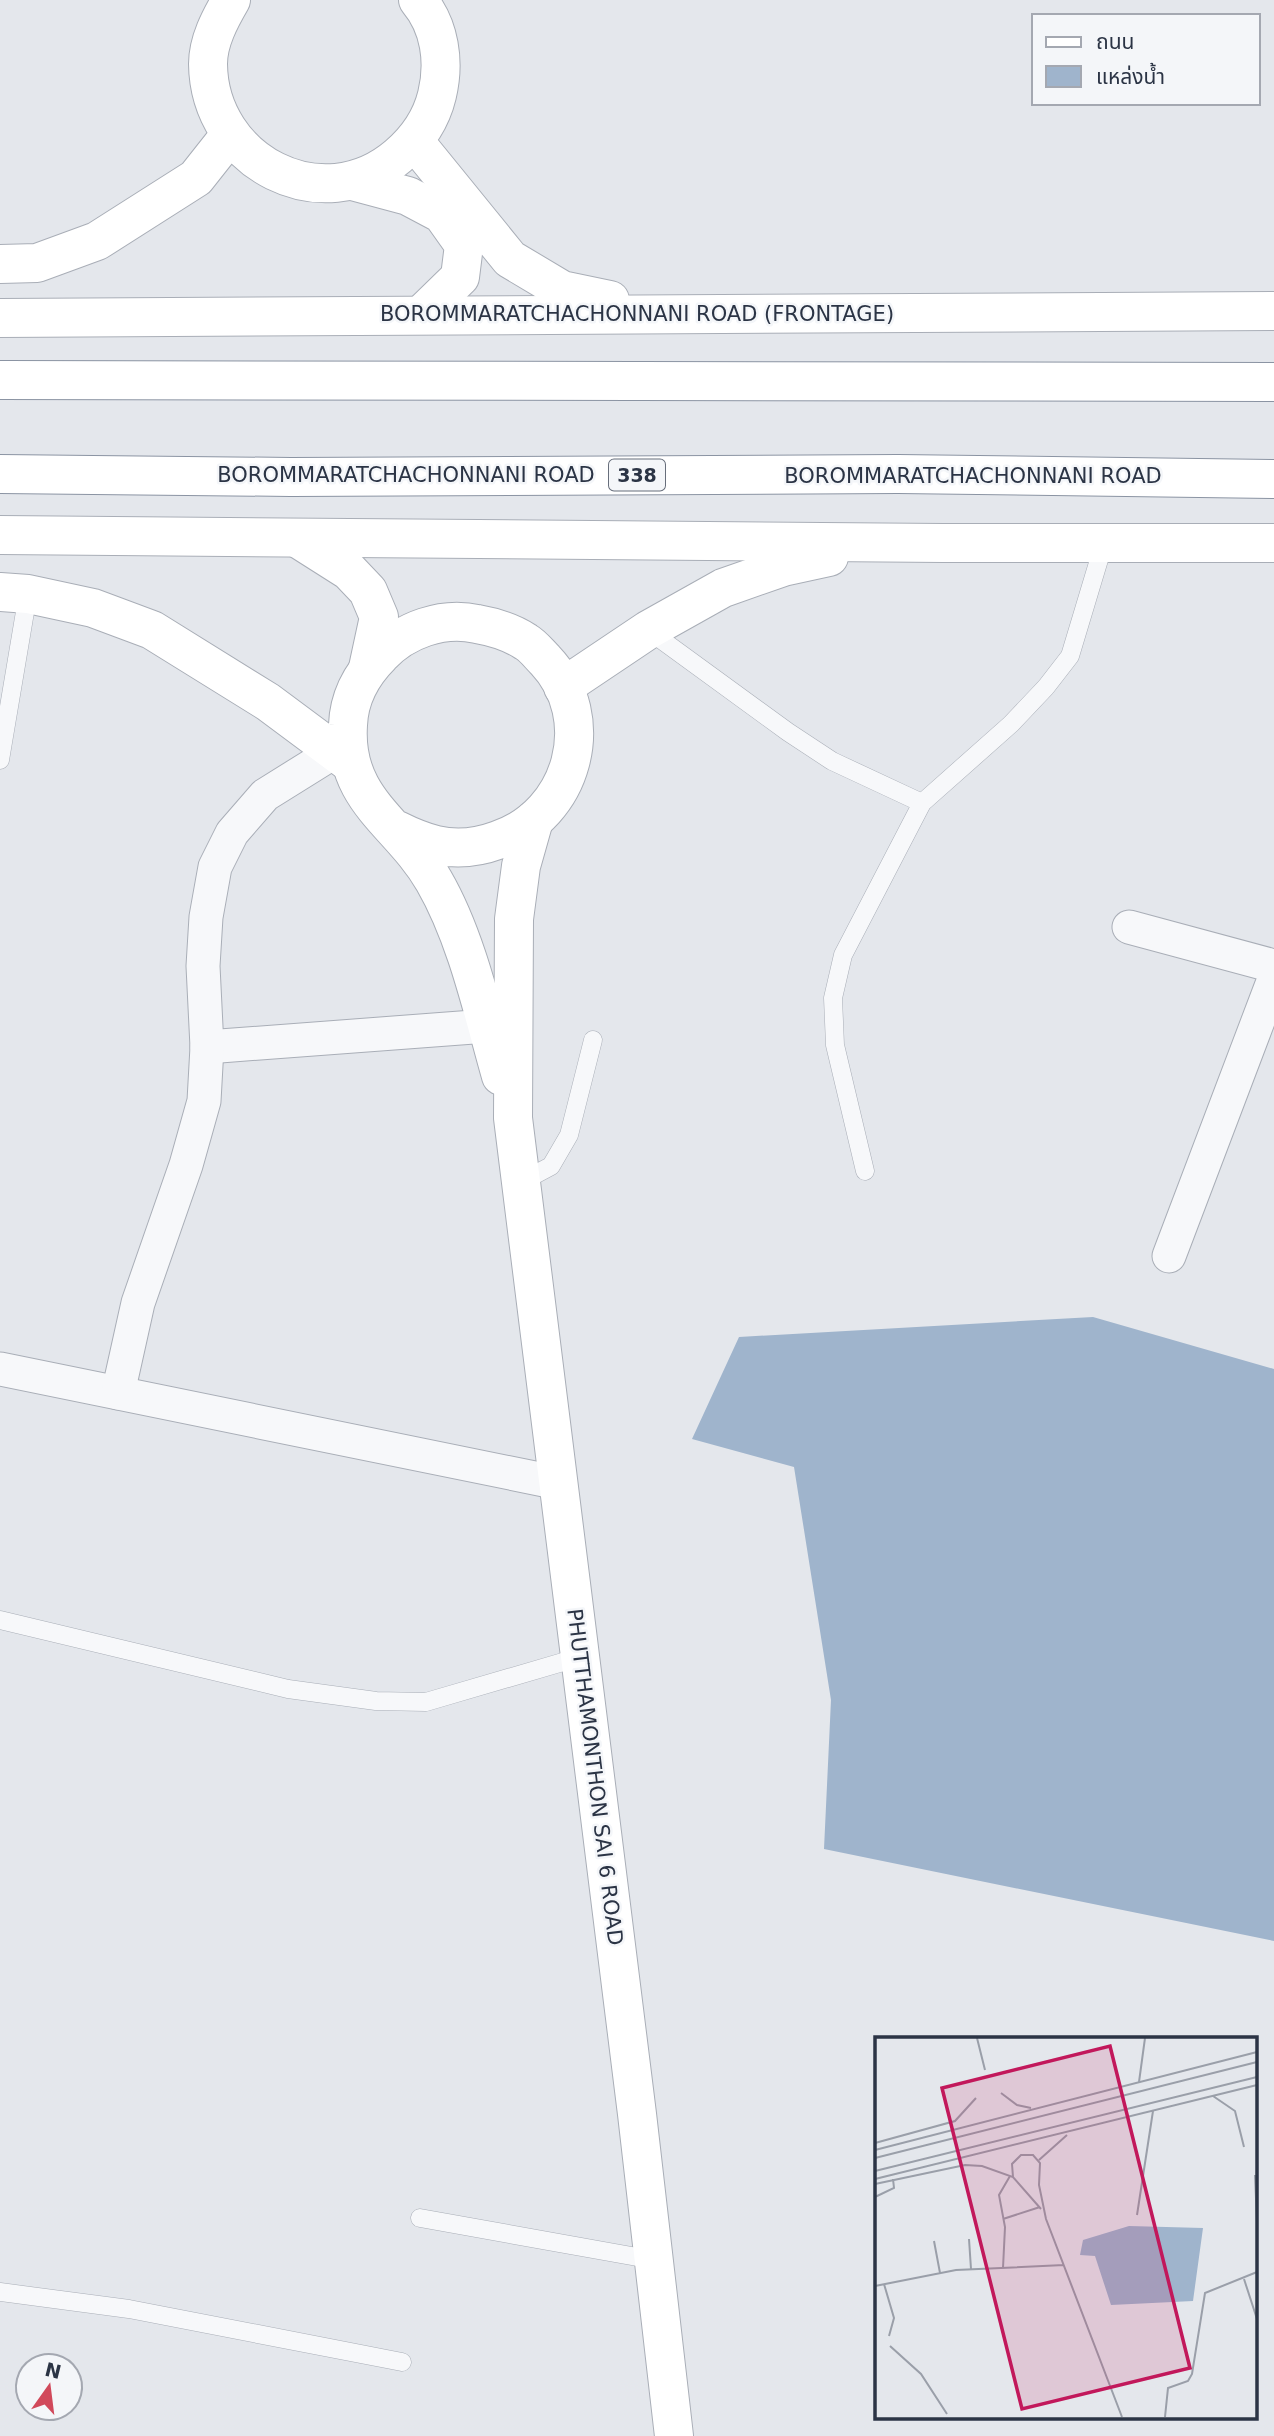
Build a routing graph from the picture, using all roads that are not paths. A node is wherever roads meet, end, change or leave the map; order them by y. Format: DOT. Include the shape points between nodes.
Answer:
graph roads {
  1 [pos="231,0"];
  2 [pos="418,0"];
  3 [pos="230,135"];
  4 [pos="415,142"];
  5 [pos="352,181"];
  6 [pos="0,264"];
  7 [pos="1274,311"];
  8 [pos="422,314"];
  9 [pos="720,315"];
  10 [pos="0,318"];
  11 [pos="0,380"];
  12 [pos="1274,382"];
  13 [pos="0,474"];
  14 [pos="1274,479"];
  15 [pos="0,535"];
  16 [pos="297,538"];
  17 [pos="943,543"];
  18 [pos="1104,543"];
  19 [pos="1274,543"];
  20 [pos="14,593"];
  21 [pos="648,630"];
  22 [pos="368,668"];
  23 [pos="563,687"];
  24 [pos="342,757"];
  25 [pos="0,760"];
  26 [pos="922,803"];
  27 [pos="534,820"];
  28 [pos="397,830"];
  29 [pos="1129,927"];
  30 [pos="1274,965"];
  31 [pos="1274,979"];
  32 [pos="487,1026"];
  33 [pos="593,1040"];
  34 [pos="207,1047"];
  35 [pos="513,1118"];
  36 [pos="865,1171"];
  37 [pos="521,1182"];
  38 [pos="1169,1255"];
  39 [pos="0,1369"];
  40 [pos="118,1393"];
  41 [pos="559,1483"];
  42 [pos="0,1620"];
  43 [pos="580,1657"];
  44 [pos="420,2218"];
  45 [pos="653,2260"];
  46 [pos="0,2292"];
  47 [pos="402,2362"];
  48 [pos="674,2436"];
  1 -- 3 [label="main road" via="216,25 208,63 213,100"];
  2 -- 4 [label="main road" via="439,42 442,77 433,111"];
  3 -- 5 [label="main road" via="254,160 284,176 318,184"];
  3 -- 6 [label="main road" via="195,178 97,241 37,263"];
  4 -- 5 [label="main road" via="387,166"];
  4 -- 9 [label="main road" via="510,259 562,290"];
  5 -- 8 [label="main road" via="408,196 442,214 464,245 460,277"];
  7 -- 9 [label="main road, BOROMMARATCHACHONNANI ROAD (FRONTAGE)"];
  8 -- 9 [label="main road, BOROMMARATCHACHONNANI ROAD (FRONTAGE)"];
  8 -- 10 [label="main road, BOROMMARATCHACHONNANI ROAD (FRONTAGE)"];
  11 -- 12 [label="main road"];
  13 -- 14 [label="main road, BOROMMARATCHACHONNANI ROAD / 338" via="898,474"];
  15 -- 16 [label="main road"];
  16 -- 17 [label="main road"];
  16 -- 22 [label="main road" via="349,571 368,591 379,617"];
  17 -- 18 [label="main road"];
  17 -- 21 [label="main road" via="783,567 723,589"];
  18 -- 19 [label="main road"];
  18 -- 26 [label="lane" via="1070,656 1011,723"];
  20 -- 24 [label="main road" via="93,608 152,629 268,702"];
  20 -- 25 [label="lane"];
  21 -- 23 [label="main road"];
  21 -- 26 [label="lane" via="832,761"];
  22 -- 23 [label="main road" via="386,648 411,632 448,621 474,623 504,630 528,643 556,671"];
  22 -- 24 [label="main road" via="354,695"];
  23 -- 27 [label="main road" via="572,707 575,736 568,775 548,809"];
  24 -- 28 [label="main road"];
  24 -- 34 [label="street" via="265,795 232,833 215,867 205,929"];
  26 -- 36 [label="lane" via="843,955 833,998 835,1045"];
  27 -- 28 [label="main road" via="515,835 478,847 438,846"];
  27 -- 35 [label="main road" via="521,866 514,919"];
  28 -- 32 [label="main road" via="434,881 465,951"];
  29 -- 30 [label="street"];
  31 -- 38 [label="street"];
  32 -- 34 [label="street"];
  32 -- 35 [label="main road"];
  33 -- 37 [label="lane" via="569,1135 551,1166"];
  34 -- 40 [label="street" via="204,1101 138,1303"];
  35 -- 37 [label="main road, PHUTTHAMONTHON SAI 6 ROAD"];
  37 -- 41 [label="main road, PHUTTHAMONTHON SAI 6 ROAD"];
  39 -- 40 [label="street"];
  40 -- 41 [label="street"];
  41 -- 43 [label="main road, PHUTTHAMONTHON SAI 6 ROAD"];
  42 -- 43 [label="lane" via="288,1689 376,1701 426,1702"];
  43 -- 45 [label="main road, PHUTTHAMONTHON SAI 6 ROAD"];
  44 -- 45 [label="lane"];
  45 -- 48 [label="main road, PHUTTHAMONTHON SAI 6 ROAD"];
  46 -- 47 [label="lane" via="129,2309"];
}
